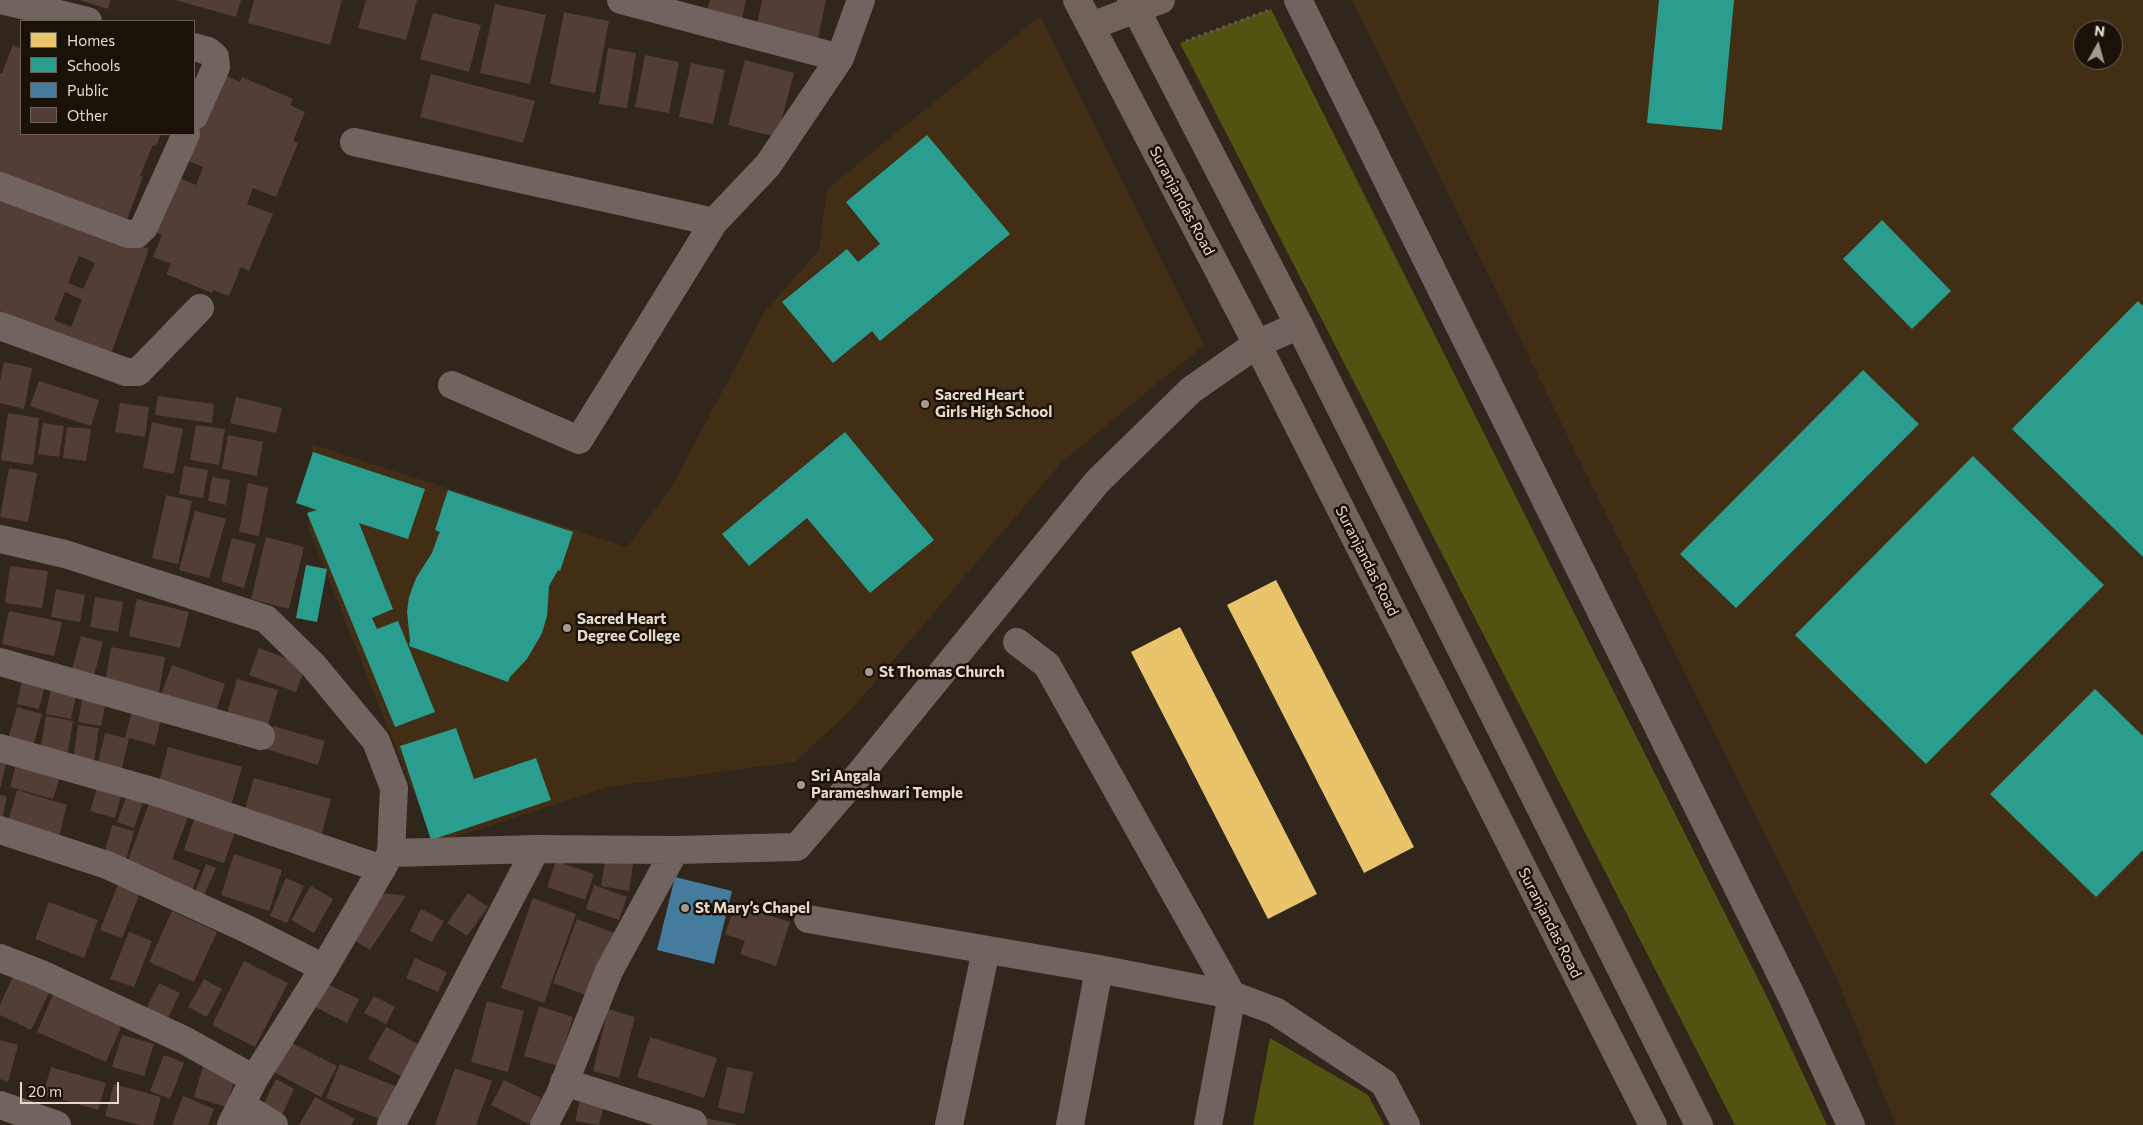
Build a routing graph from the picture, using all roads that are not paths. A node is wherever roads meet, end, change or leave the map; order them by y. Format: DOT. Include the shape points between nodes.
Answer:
graph roads {
  1 [pos="1,0"];
  2 [pos="621,0"];
  3 [pos="861,0"];
  4 [pos="1077,0"];
  5 [pos="1298,0"];
  6 [pos="1143,4"];
  7 [pos="84,20"];
  8 [pos="1091,26"];
  9 [pos="195,47"];
  10 [pos="840,58"];
  11 [pos="195,114"];
  12 [pos="186,135"];
  13 [pos="354,142"];
  14 [pos="0,186"];
  15 [pos="714,222"];
  16 [pos="200,308"];
  17 [pos="1299,325"];
  18 [pos="0,326"];
  19 [pos="1257,344"];
  20 [pos="452,385"];
  21 [pos="0,539"];
  22 [pos="1017,642"];
  23 [pos="0,662"];
  24 [pos="261,736"];
  25 [pos="0,748"];
  26 [pos="0,830"];
  27 [pos="536,849"];
  28 [pos="675,850"];
  29 [pos="387,861"];
  30 [pos="808,920"];
  31 [pos="986,950"];
  32 [pos="0,958"];
  33 [pos="324,968"];
  34 [pos="1099,969"];
  35 [pos="1232,995"];
  36 [pos="254,1079"];
  37 [pos="564,1082"];
  38 [pos="0,1106"];
  39 [pos="236,1115"];
  40 [pos="693,1123"];
  41 [pos="56,1125"];
  42 [pos="274,1125"];
  43 [pos="391,1125"];
  44 [pos="544,1125"];
  45 [pos="949,1125"];
  46 [pos="1070,1125"];
  47 [pos="1208,1125"];
  48 [pos="1406,1125"];
  49 [pos="1653,1125"];
  50 [pos="1699,1125"];
  51 [pos="1851,1125"];
  1 -- 7 [label="street"];
  2 -- 10 [label="street"];
  3 -- 10 [label="street"];
  4 -- 8 [label="main road, Suranjandas Road"];
  5 -- 51 [label="street" via="1792,997"];
  6 -- 8 [label="main road"];
  6 -- 17 [label="main road"];
  8 -- 19 [label="main road, Suranjandas Road"];
  9 -- 11 [label="street" via="216,57 216,67"];
  10 -- 15 [label="street" via="768,165"];
  12 -- 14 [label="street" via="144,227 137,234 128,234"];
  13 -- 15 [label="street"];
  15 -- 20 [label="street" via="579,440"];
  16 -- 18 [label="street" via="138,372 126,372"];
  17 -- 19 [label="street"];
  17 -- 50 [label="main road"];
  19 -- 28 [label="street" via="1191,390 1097,482 797,847"];
  19 -- 49 [label="main road, Suranjandas Road"];
  21 -- 29 [label="street" via="65,554 266,619 313,665 376,741 394,788"];
  22 -- 35 [label="street" via="1047,665"];
  23 -- 24 [label="street"];
  25 -- 29 [label="street"];
  26 -- 33 [label="street" via="106,865"];
  27 -- 28 [label="street"];
  27 -- 29 [label="street"];
  27 -- 43 [label="street"];
  28 -- 37 [label="street" via="608,972"];
  29 -- 33 [label="street"];
  30 -- 31 [label="street"];
  31 -- 34 [label="street"];
  31 -- 45 [label="street"];
  32 -- 36 [label="street" via="184,1040"];
  33 -- 36 [label="street"];
  34 -- 35 [label="street"];
  34 -- 46 [label="street"];
  35 -- 47 [label="street"];
  35 -- 48 [label="street" via="1275,1011 1384,1083"];
  36 -- 39 [label="street"];
  37 -- 40 [label="street"];
  37 -- 44 [label="street"];
  38 -- 41 [label="street"];
  39 -- 42 [label="street"];
}
